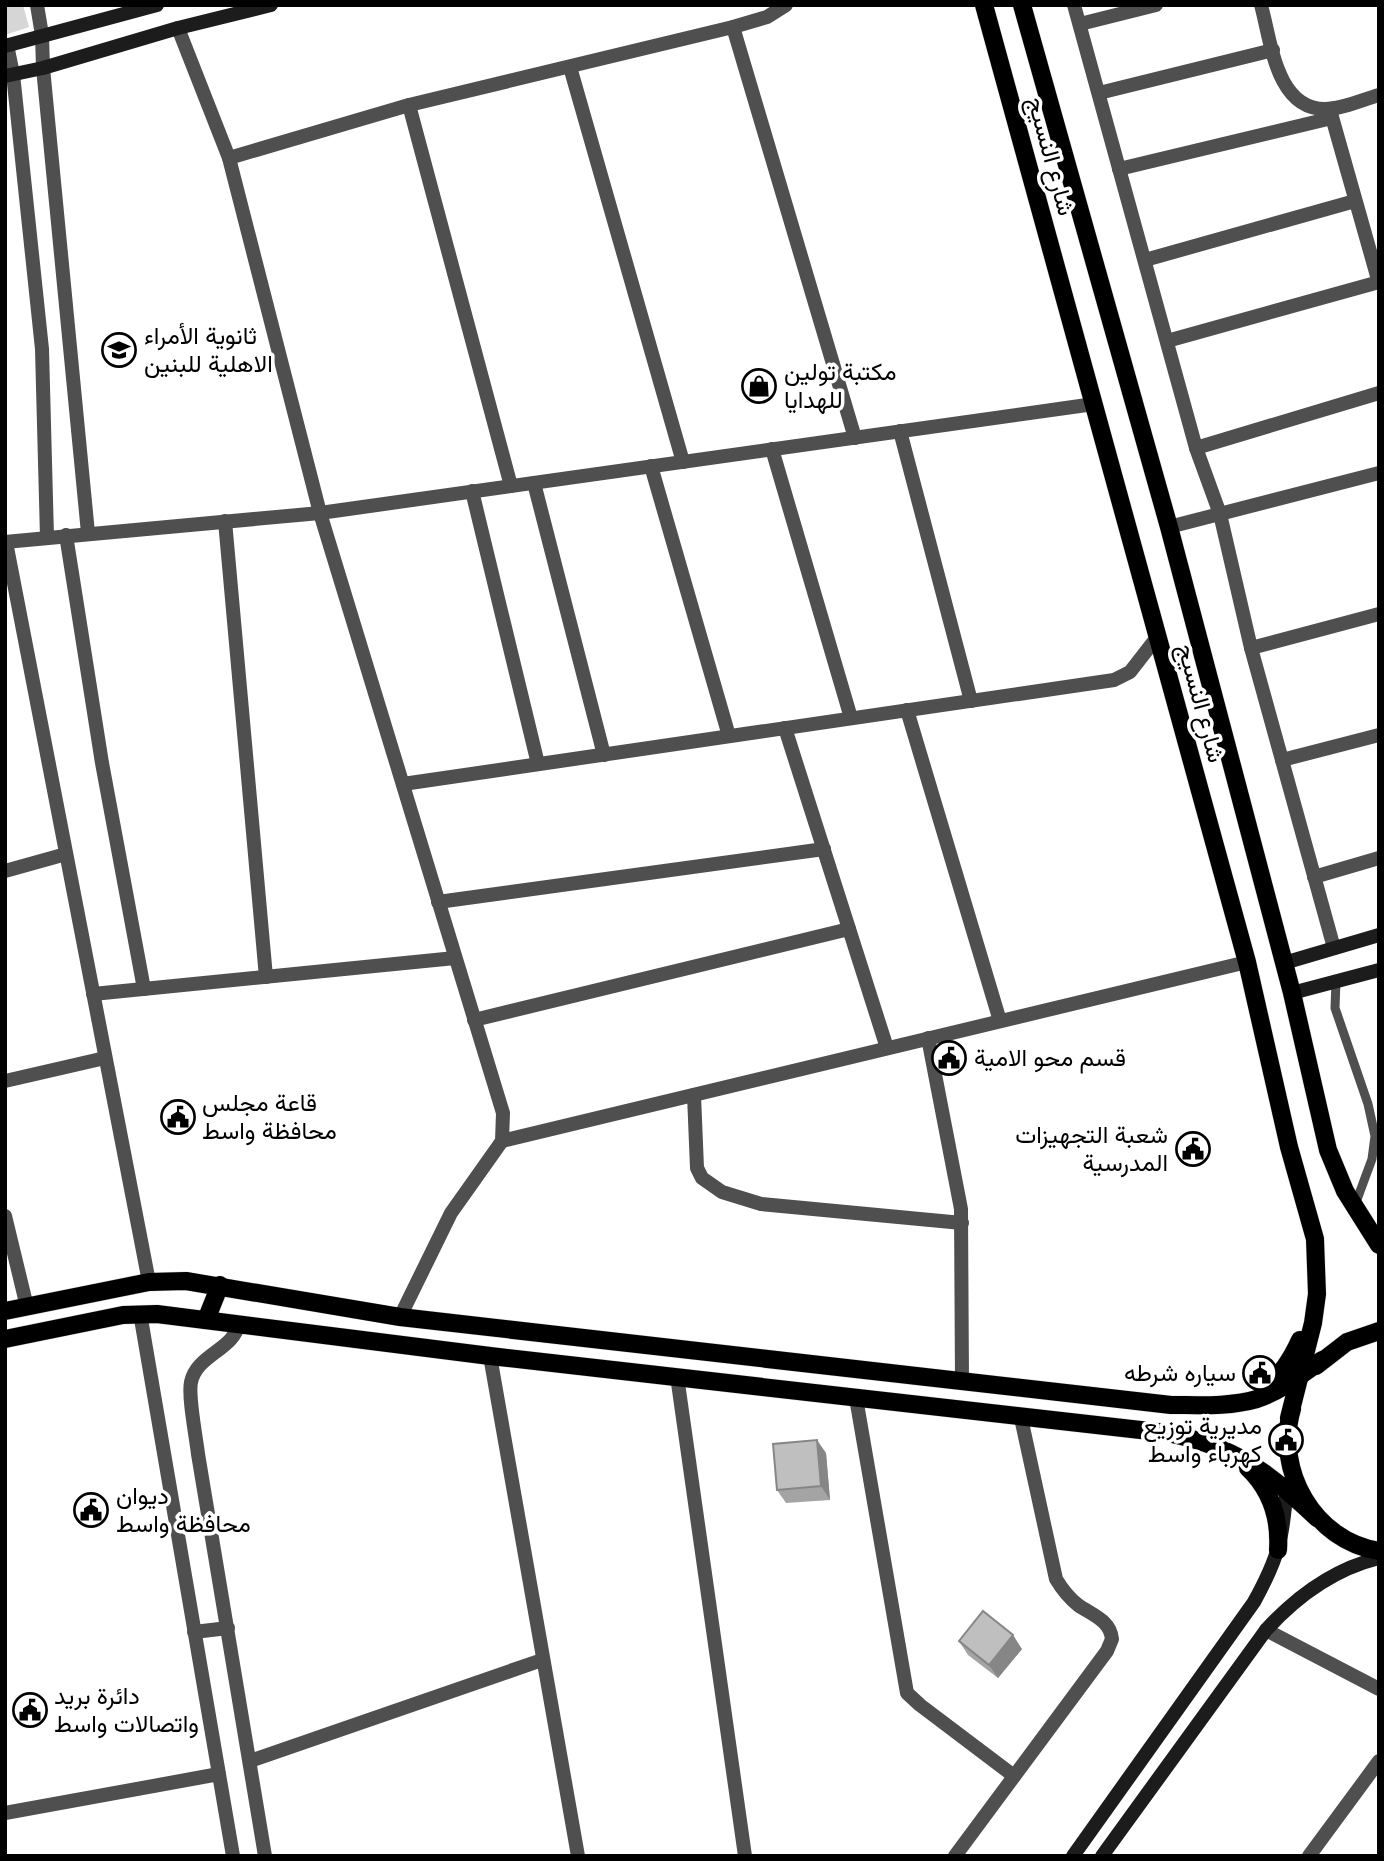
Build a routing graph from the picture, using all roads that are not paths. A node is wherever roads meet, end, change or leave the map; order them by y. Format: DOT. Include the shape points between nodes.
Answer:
graph roads {
  1 [pos="37,5"];
  2 [pos="157,5"];
  3 [pos="271,5"];
  4 [pos="786,5"];
  5 [pos="984,5"];
  6 [pos="1022,5"];
  7 [pos="1074,5"];
  8 [pos="1156,5"];
  9 [pos="1261,5"];
  10 [pos="1080,24"];
  11 [pos="733,27"];
  12 [pos="178,28"];
  13 [pos="42,35"];
  14 [pos="6,46"];
  15 [pos="1273,50"];
  16 [pos="570,67"];
  17 [pos="43,68"];
  18 [pos="9,75"];
  19 [pos="1099,93"];
  20 [pos="1379,95"];
  21 [pos="409,105"];
  22 [pos="1330,114"];
  23 [pos="229,158"];
  24 [pos="1119,169"];
  25 [pos="1355,201"];
  26 [pos="1144,260"];
  27 [pos="1379,283"];
  28 [pos="1167,341"];
  29 [pos="1379,393"];
  30 [pos="1094,404"];
  31 [pos="900,431"];
  32 [pos="855,438"];
  33 [pos="1196,448"];
  34 [pos="772,449"];
  35 [pos="683,462"];
  36 [pos="651,466"];
  37 [pos="1379,473"];
  38 [pos="534,482"];
  39 [pos="511,486"];
  40 [pos="472,491"];
  41 [pos="320,513"];
  42 [pos="1220,514"];
  43 [pos="225,521"];
  44 [pos="1170,527"];
  45 [pos="88,533"];
  46 [pos="66,535"];
  47 [pos="47,537"];
  48 [pos="5,542"];
  49 [pos="1379,614"];
  50 [pos="1158,636"];
  51 [pos="1251,648"];
  52 [pos="971,701"];
  53 [pos="907,710"];
  54 [pos="851,718"];
  55 [pos="785,728"];
  56 [pos="1379,735"];
  57 [pos="729,736"];
  58 [pos="604,755"];
  59 [pos="1282,760"];
  60 [pos="538,764"];
  61 [pos="403,784"];
  62 [pos="824,849"];
  63 [pos="66,854"];
  64 [pos="1379,858"];
  65 [pos="5,871"];
  66 [pos="1314,877"];
  67 [pos="438,902"];
  68 [pos="849,929"];
  69 [pos="1379,935"];
  70 [pos="1334,948"];
  71 [pos="455,958"];
  72 [pos="1247,962"];
  73 [pos="1284,963"];
  74 [pos="1379,970"];
  75 [pos="267,977"];
  76 [pos="1336,981"];
  77 [pos="144,989"];
  78 [pos="1292,993"];
  79 [pos="93,994"];
  80 [pos="474,1020"];
  81 [pos="1000,1021"];
  82 [pos="928,1038"];
  83 [pos="887,1048"];
  84 [pos="105,1058"];
  85 [pos="5,1081"];
  86 [pos="694,1095"];
  87 [pos="502,1141"];
  88 [pos="1354,1208"];
  89 [pos="5,1216"];
  90 [pos="962,1223"];
  91 [pos="1379,1245"];
  92 [pos="149,1282"];
  93 [pos="220,1285"];
  94 [pos="1317,1294"];
  95 [pos="27,1307"];
  96 [pos="5,1311"];
  97 [pos="140,1313"];
  98 [pos="400,1317"];
  99 [pos="206,1320"];
  100 [pos="239,1323"];
  101 [pos="1379,1331"];
  102 [pos="5,1339"];
  103 [pos="490,1356"];
  104 [pos="760,1358"];
  105 [pos="1322,1360"];
  106 [pos="677,1376"];
  107 [pos="1299,1376"];
  108 [pos="962,1381"];
  109 [pos="759,1386"];
  110 [pos="856,1398"];
  111 [pos="1236,1404"];
  112 [pos="1021,1418"];
  113 [pos="1289,1418"];
  114 [pos="1217,1446"];
  115 [pos="1287,1451"];
  116 [pos="1286,1490"];
  117 [pos="1317,1518"];
  118 [pos="1278,1550"];
  119 [pos="1379,1551"];
  120 [pos="1379,1558"];
  121 [pos="228,1628"];
  122 [pos="1266,1630"];
  123 [pos="194,1632"];
  124 [pos="542,1660"];
  125 [pos="1379,1689"];
  126 [pos="250,1761"];
  127 [pos="1379,1761"];
  128 [pos="219,1774"];
  129 [pos="1014,1776"];
  130 [pos="5,1813"];
  131 [pos="233,1856"];
  132 [pos="265,1856"];
  133 [pos="578,1856"];
  134 [pos="745,1856"];
  135 [pos="956,1856"];
  136 [pos="1073,1856"];
  137 [pos="1101,1856"];
  138 [pos="1309,1856"];
  1 -- 13 [label="street"];
  2 -- 13 [label="street"];
  3 -- 12 [label="street"];
  4 -- 11 [label="street" via="767,17"];
  5 -- 30 [label="main road, شارع النسيج"];
  6 -- 44 [label="main road, شارع النسيج"];
  7 -- 10 [label="street"];
  8 -- 10 [label="street"];
  9 -- 15 [label="street"];
  10 -- 19 [label="street"];
  11 -- 16 [label="street"];
  11 -- 32 [label="street"];
  12 -- 17 [label="street"];
  12 -- 23 [label="street"];
  13 -- 14 [label="street"];
  13 -- 17 [label="street"];
  14 -- 18 [label="street"];
  15 -- 19 [label="street"];
  15 -- 22 [label="street" via="1284,85 1293,96"];
  16 -- 21 [label="street"];
  16 -- 35 [label="street"];
  17 -- 18 [label="street"];
  17 -- 45 [label="street"];
  18 -- 47 [label="street" via="42,349"];
  19 -- 24 [label="street"];
  20 -- 22 [label="street"];
  21 -- 23 [label="street"];
  21 -- 39 [label="street"];
  22 -- 24 [label="street"];
  22 -- 25 [label="street"];
  23 -- 41 [label="street"];
  24 -- 26 [label="street"];
  25 -- 26 [label="street"];
  25 -- 27 [label="street"];
  26 -- 28 [label="street"];
  27 -- 28 [label="street"];
  28 -- 33 [label="street"];
  29 -- 33 [label="street"];
  30 -- 31 [label="street"];
  30 -- 50 [label="main road, شارع النسيج"];
  31 -- 32 [label="street"];
  31 -- 52 [label="street"];
  32 -- 34 [label="street"];
  33 -- 42 [label="street"];
  34 -- 35 [label="street"];
  34 -- 54 [label="street"];
  35 -- 36 [label="street"];
  36 -- 38 [label="street"];
  36 -- 57 [label="street"];
  37 -- 42 [label="street"];
  38 -- 39 [label="street"];
  38 -- 58 [label="street"];
  39 -- 40 [label="street"];
  40 -- 41 [label="street"];
  40 -- 60 [label="street"];
  41 -- 43 [label="street"];
  41 -- 61 [label="street"];
  42 -- 44 [label="street"];
  42 -- 51 [label="street"];
  43 -- 45 [label="street"];
  43 -- 75 [label="street"];
  44 -- 73 [label="main road, شارع النسيج"];
  45 -- 46 [label="street"];
  46 -- 47 [label="street"];
  46 -- 77 [label="street"];
  47 -- 48 [label="street"];
  48 -- 63 [label="street"];
  49 -- 51 [label="street"];
  50 -- 52 [label="street" via="1130,672 1114,680"];
  50 -- 72 [label="main road, شارع النسيج"];
  51 -- 59 [label="street"];
  52 -- 53 [label="street"];
  53 -- 54 [label="street"];
  53 -- 81 [label="street"];
  54 -- 55 [label="street"];
  55 -- 57 [label="street"];
  55 -- 62 [label="street"];
  56 -- 59 [label="street"];
  57 -- 58 [label="street"];
  58 -- 60 [label="street"];
  59 -- 66 [label="street"];
  60 -- 61 [label="street"];
  61 -- 67 [label="street"];
  62 -- 67 [label="street"];
  62 -- 68 [label="street"];
  63 -- 65 [label="street"];
  63 -- 79 [label="street"];
  64 -- 66 [label="street"];
  66 -- 70 [label="street"];
  67 -- 71 [label="street"];
  68 -- 80 [label="street"];
  68 -- 83 [label="street"];
  69 -- 70 [label="street"];
  70 -- 73 [label="street"];
  71 -- 75 [label="street"];
  71 -- 80 [label="street"];
  72 -- 81 [label="street"];
  72 -- 94 [label="main road, شارع النسيج" via="1315,1239"];
  73 -- 78 [label="main road, شارع النسيج"];
  74 -- 76 [label="street"];
  75 -- 77 [label="street"];
  76 -- 78 [label="street"];
  76 -- 88 [label="lane" via="1335,1008 1375,1136 1372,1159"];
  77 -- 79 [label="street"];
  78 -- 88 [label="main road, شارع النسيج" via="1328,1150"];
  79 -- 84 [label="street"];
  80 -- 87 [label="street" via="503,1114"];
  81 -- 82 [label="street"];
  82 -- 83 [label="street"];
  82 -- 90 [label="street"];
  83 -- 86 [label="street"];
  84 -- 85 [label="street"];
  84 -- 92 [label="street"];
  86 -- 87 [label="street"];
  86 -- 90 [label="street" via="697,1168 702,1178 722,1192 761,1204"];
  87 -- 98 [label="street" via="451,1213"];
  88 -- 91 [label="main road, شارع النسيج"];
  89 -- 95 [label="street"];
  90 -- 108 [label="street"];
  92 -- 93 [label="main road"];
  92 -- 95 [label="main road"];
  93 -- 98 [label="main road"];
  93 -- 99 [label="main road"];
  94 -- 107 [label="main road, شارع النسيج"];
  94 -- 111 [label="main road" via="1291,1359 1263,1390"];
  95 -- 96 [label="main road"];
  97 -- 99 [label="main road"];
  97 -- 102 [label="main road"];
  97 -- 123 [label="street"];
  98 -- 104 [label="main road"];
  99 -- 100 [label="main road"];
  100 -- 103 [label="main road"];
  100 -- 121 [label="street" via="237,1333 195,1371 190,1389"];
  101 -- 105 [label="main road" via="1347,1342"];
  103 -- 106 [label="main road"];
  103 -- 124 [label="street"];
  104 -- 108 [label="main road"];
  104 -- 109 [label="main road"];
  105 -- 107 [label="main road"];
  105 -- 113 [label="main road" via="1301,1386"];
  106 -- 109 [label="main road"];
  106 -- 134 [label="street"];
  107 -- 111 [label="main road" via="1266,1395"];
  107 -- 113 [label="main road, شارع النسيج"];
  108 -- 111 [label="main road" via="1171,1405"];
  109 -- 110 [label="main road"];
  110 -- 112 [label="main road"];
  110 -- 129 [label="street" via="907,1693"];
  112 -- 114 [label="main road" via="1167,1433"];
  112 -- 129 [label="street" via="1056,1580 1077,1604 1107,1625 1112,1639"];
  113 -- 115 [label="main road"];
  114 -- 116 [label="main road" via="1259,1468"];
  114 -- 118 [label="main road" via="1240,1460 1267,1493 1279,1530"];
  115 -- 116 [label="street"];
  115 -- 117 [label="main road" via="1302,1498"];
  116 -- 117 [label="main road"];
  116 -- 118 [label="street"];
  117 -- 119 [label="main road" via="1340,1537"];
  118 -- 136 [label="street" via="1244,1617"];
  120 -- 122 [label="street" via="1317,1585"];
  121 -- 123 [label="street"];
  121 -- 126 [label="street"];
  122 -- 125 [label="street"];
  122 -- 137 [label="street"];
  123 -- 128 [label="street"];
  124 -- 126 [label="street"];
  124 -- 133 [label="street"];
  126 -- 132 [label="street"];
  127 -- 138 [label="street"];
  128 -- 130 [label="street"];
  128 -- 131 [label="street"];
  129 -- 135 [label="street"];
}
